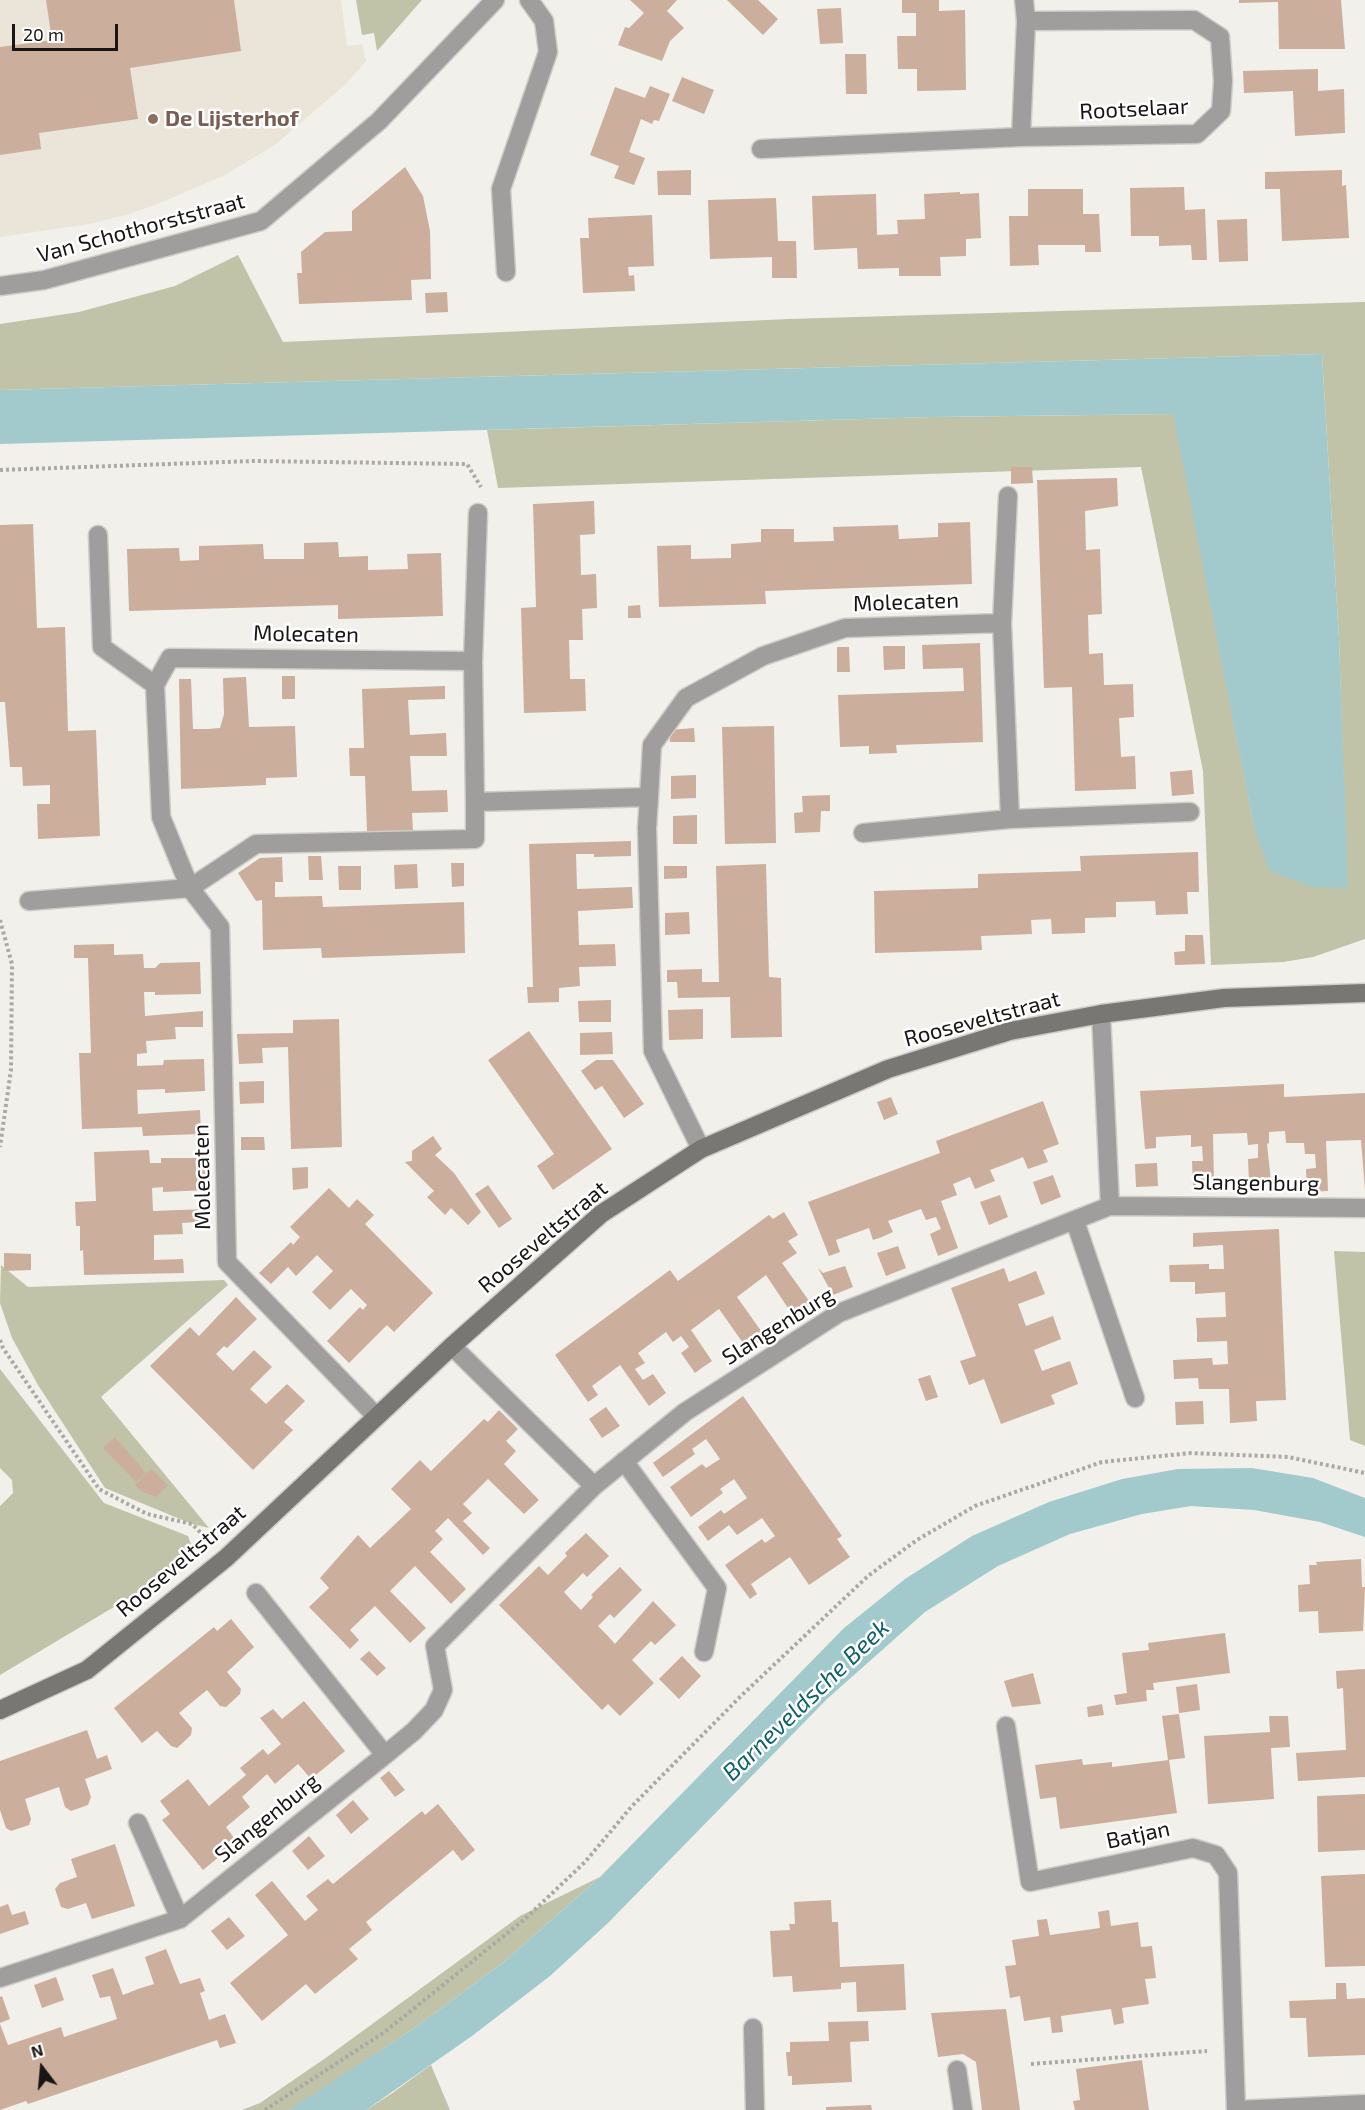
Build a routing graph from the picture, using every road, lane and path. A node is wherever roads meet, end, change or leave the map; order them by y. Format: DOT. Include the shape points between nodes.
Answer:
graph roads {
  1 [pos="495,0"];
  2 [pos="529,0"];
  3 [pos="1024,0"];
  4 [pos="1026,21"];
  5 [pos="1022,137"];
  6 [pos="761,149"];
  7 [pos="506,272"];
  8 [pos="0,286"];
  9 [pos="0,470"];
  10 [pos="1008,496"];
  11 [pos="478,513"];
  12 [pos="98,535"];
  13 [pos="1002,623"];
  14 [pos="473,661"];
  15 [pos="155,685"];
  16 [pos="649,797"];
  17 [pos="475,802"];
  18 [pos="1190,812"];
  19 [pos="1010,819"];
  20 [pos="864,833"];
  21 [pos="190,888"];
  22 [pos="29,901"];
  23 [pos="0,920"];
  24 [pos="1365,993"];
  25 [pos="1101,1014"];
  26 [pos="0,1147"];
  27 [pos="701,1149"];
  28 [pos="1110,1206"];
  29 [pos="1365,1208"];
  30 [pos="1075,1221"];
  31 [pos="0,1340"];
  32 [pos="452,1346"];
  33 [pos="1135,1398"];
  34 [pos="376,1416"];
  35 [pos="624,1461"];
  36 [pos="1365,1473"];
  37 [pos="594,1486"];
  38 [pos="226,1558"];
  39 [pos="256,1593"];
  40 [pos="704,1652"];
  41 [pos="0,1710"];
  42 [pos="1006,1726"];
  43 [pos="385,1755"];
  44 [pos="138,1823"];
  45 [pos="180,1919"];
  46 [pos="0,1978"];
  47 [pos="753,2028"];
  48 [pos="1235,2049"];
  49 [pos="1031,2064"];
  50 [pos="957,2070"];
  51 [pos="1365,2103"];
  52 [pos="265,2110"];
  53 [pos="755,2110"];
  54 [pos="963,2110"];
  55 [pos="1236,2110"];
  1 -- 8 [label="street, Van Schothorststraat" via="379,122 261,221 44,280"];
  2 -- 7 [label="street" via="544,21 548,52 501,189"];
  3 -- 4 [label="street"];
  4 -- 5 [label="street"];
  4 -- 5 [label="street, Rootselaar" via="1194,20 1220,37 1223,81 1221,111 1197,134"];
  5 -- 6 [label="street, Rootselaar"];
  9 -- 11 [label="path" via="253,461 467,465 482,487"];
  10 -- 13 [label="street"];
  11 -- 14 [label="street"];
  12 -- 15 [label="street" via="102,647"];
  13 -- 16 [label="street, Molecaten" via="845,628 763,656 686,698 652,745"];
  13 -- 19 [label="street"];
  14 -- 15 [label="street, Molecaten" via="170,658"];
  14 -- 17 [label="street"];
  15 -- 21 [label="street, Molecaten" via="161,817"];
  16 -- 17 [label="street"];
  16 -- 27 [label="street, Molecaten" via="653,1051"];
  17 -- 21 [label="street" via="475,839 256,844"];
  18 -- 19 [label="street"];
  19 -- 20 [label="street"];
  21 -- 22 [label="street"];
  21 -- 34 [label="street, Molecaten" via="220,927 227,1262"];
  23 -- 26 [label="path" via="12,964 11,1070"];
  24 -- 25 [label="street, Rooseveltstraat" via="1224,998"];
  25 -- 27 [label="street, Rooseveltstraat" via="1010,1031 888,1069"];
  25 -- 28 [label="street"];
  27 -- 32 [label="street, Rooseveltstraat" via="601,1214"];
  28 -- 29 [label="street, Slangenburg"];
  28 -- 30 [label="street, Slangenburg"];
  30 -- 33 [label="street"];
  30 -- 35 [label="street, Slangenburg" via="839,1313 685,1412"];
  31 -- 38 [label="path" via="99,1489 147,1514 192,1524"];
  32 -- 34 [label="street, Rooseveltstraat"];
  32 -- 37 [label="street"];
  34 -- 38 [label="street, Rooseveltstraat"];
  35 -- 37 [label="street, Slangenburg"];
  35 -- 40 [label="street" via="717,1588"];
  36 -- 52 [label="path" via="1288,1457 1191,1453 1102,1462 975,1506 917,1540 868,1576 742,1695 632,1806 585,1862 526,1918 386,2031"];
  37 -- 43 [label="street, Slangenburg" via="435,1646 444,1690 434,1710"];
  38 -- 41 [label="street, Rooseveltstraat" via="87,1670"];
  39 -- 43 [label="street"];
  42 -- 48 [label="street, Batjan" via="1030,1882 1193,1848 1216,1855 1228,1873"];
  43 -- 45 [label="street, Slangenburg"];
  44 -- 45 [label="street"];
  45 -- 46 [label="street, Slangenburg"];
  47 -- 53 [label="street"];
  48 -- 49 [label="path"];
  48 -- 55 [label="street, Batjan"];
  50 -- 54 [label="street"];
  51 -- 55 [label="street, Batjan"];
}
